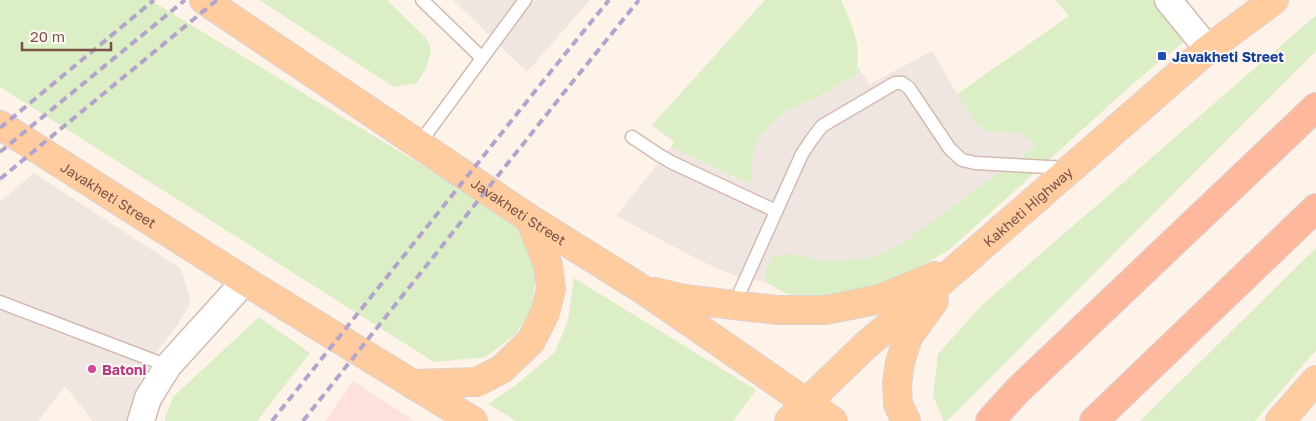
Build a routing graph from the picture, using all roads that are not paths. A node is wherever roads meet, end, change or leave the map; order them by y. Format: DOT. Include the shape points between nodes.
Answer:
graph roads {
  1 [pos="204,0"];
  2 [pos="422,0"];
  3 [pos="525,0"];
  4 [pos="1168,0"];
  5 [pos="1274,0"];
  6 [pos="1208,49"];
  7 [pos="482,58"];
  8 [pos="1316,107"];
  9 [pos="0,125"];
  10 [pos="632,137"];
  11 [pos="419,144"];
  12 [pos="1072,168"];
  13 [pos="1316,208"];
  14 [pos="776,211"];
  15 [pos="530,219"];
  16 [pos="958,267"];
  17 [pos="245,281"];
  18 [pos="642,289"];
  19 [pos="0,302"];
  20 [pos="734,304"];
  21 [pos="168,366"];
  22 [pos="1316,380"];
  23 [pos="412,384"];
  24 [pos="798,412"];
  25 [pos="141,421"];
  26 [pos="473,421"];
  27 [pos="833,421"];
  28 [pos="906,421"];
  29 [pos="990,421"];
  30 [pos="1094,421"];
  31 [pos="1280,421"];
  1 -- 11 [label="main road, Javakheti Street"];
  2 -- 7 [label="lane"];
  3 -- 7 [label="lane"];
  4 -- 6 [label="street"];
  5 -- 6 [label="main road, Kakheti Highway"];
  6 -- 12 [label="main road, Kakheti Highway"];
  7 -- 11 [label="lane"];
  8 -- 29 [label="highway" via="1017,391"];
  9 -- 17 [label="main road, Javakheti Street"];
  10 -- 14 [label="lane" via="673,163"];
  11 -- 15 [label="main road, Javakheti Street"];
  12 -- 14 [label="lane" via="962,160 950,149 909,88 895,83 822,126 802,154"];
  12 -- 16 [label="main road, Kakheti Highway"];
  13 -- 30 [label="highway"];
  14 -- 20 [label="lane"];
  15 -- 18 [label="main road, Javakheti Street"];
  15 -- 23 [label="main road" via="548,265 551,289 545,313 531,341 502,369 477,382"];
  16 -- 20 [label="main road" via="880,299 826,310 778,310"];
  16 -- 24 [label="main road, Kakheti Highway" via="866,346"];
  16 -- 28 [label="main road" via="908,337 896,384 898,404"];
  17 -- 21 [label="street"];
  17 -- 23 [label="main road, Javakheti Street"];
  18 -- 20 [label="main road" via="685,299"];
  18 -- 24 [label="main road, Javakheti Street"];
  19 -- 21 [label="lane"];
  21 -- 25 [label="street" via="148,398"];
  22 -- 31 [label="main road"];
  23 -- 26 [label="main road, Javakheti Street"];
  24 -- 27 [label="main road, Javakheti Street"];
}
